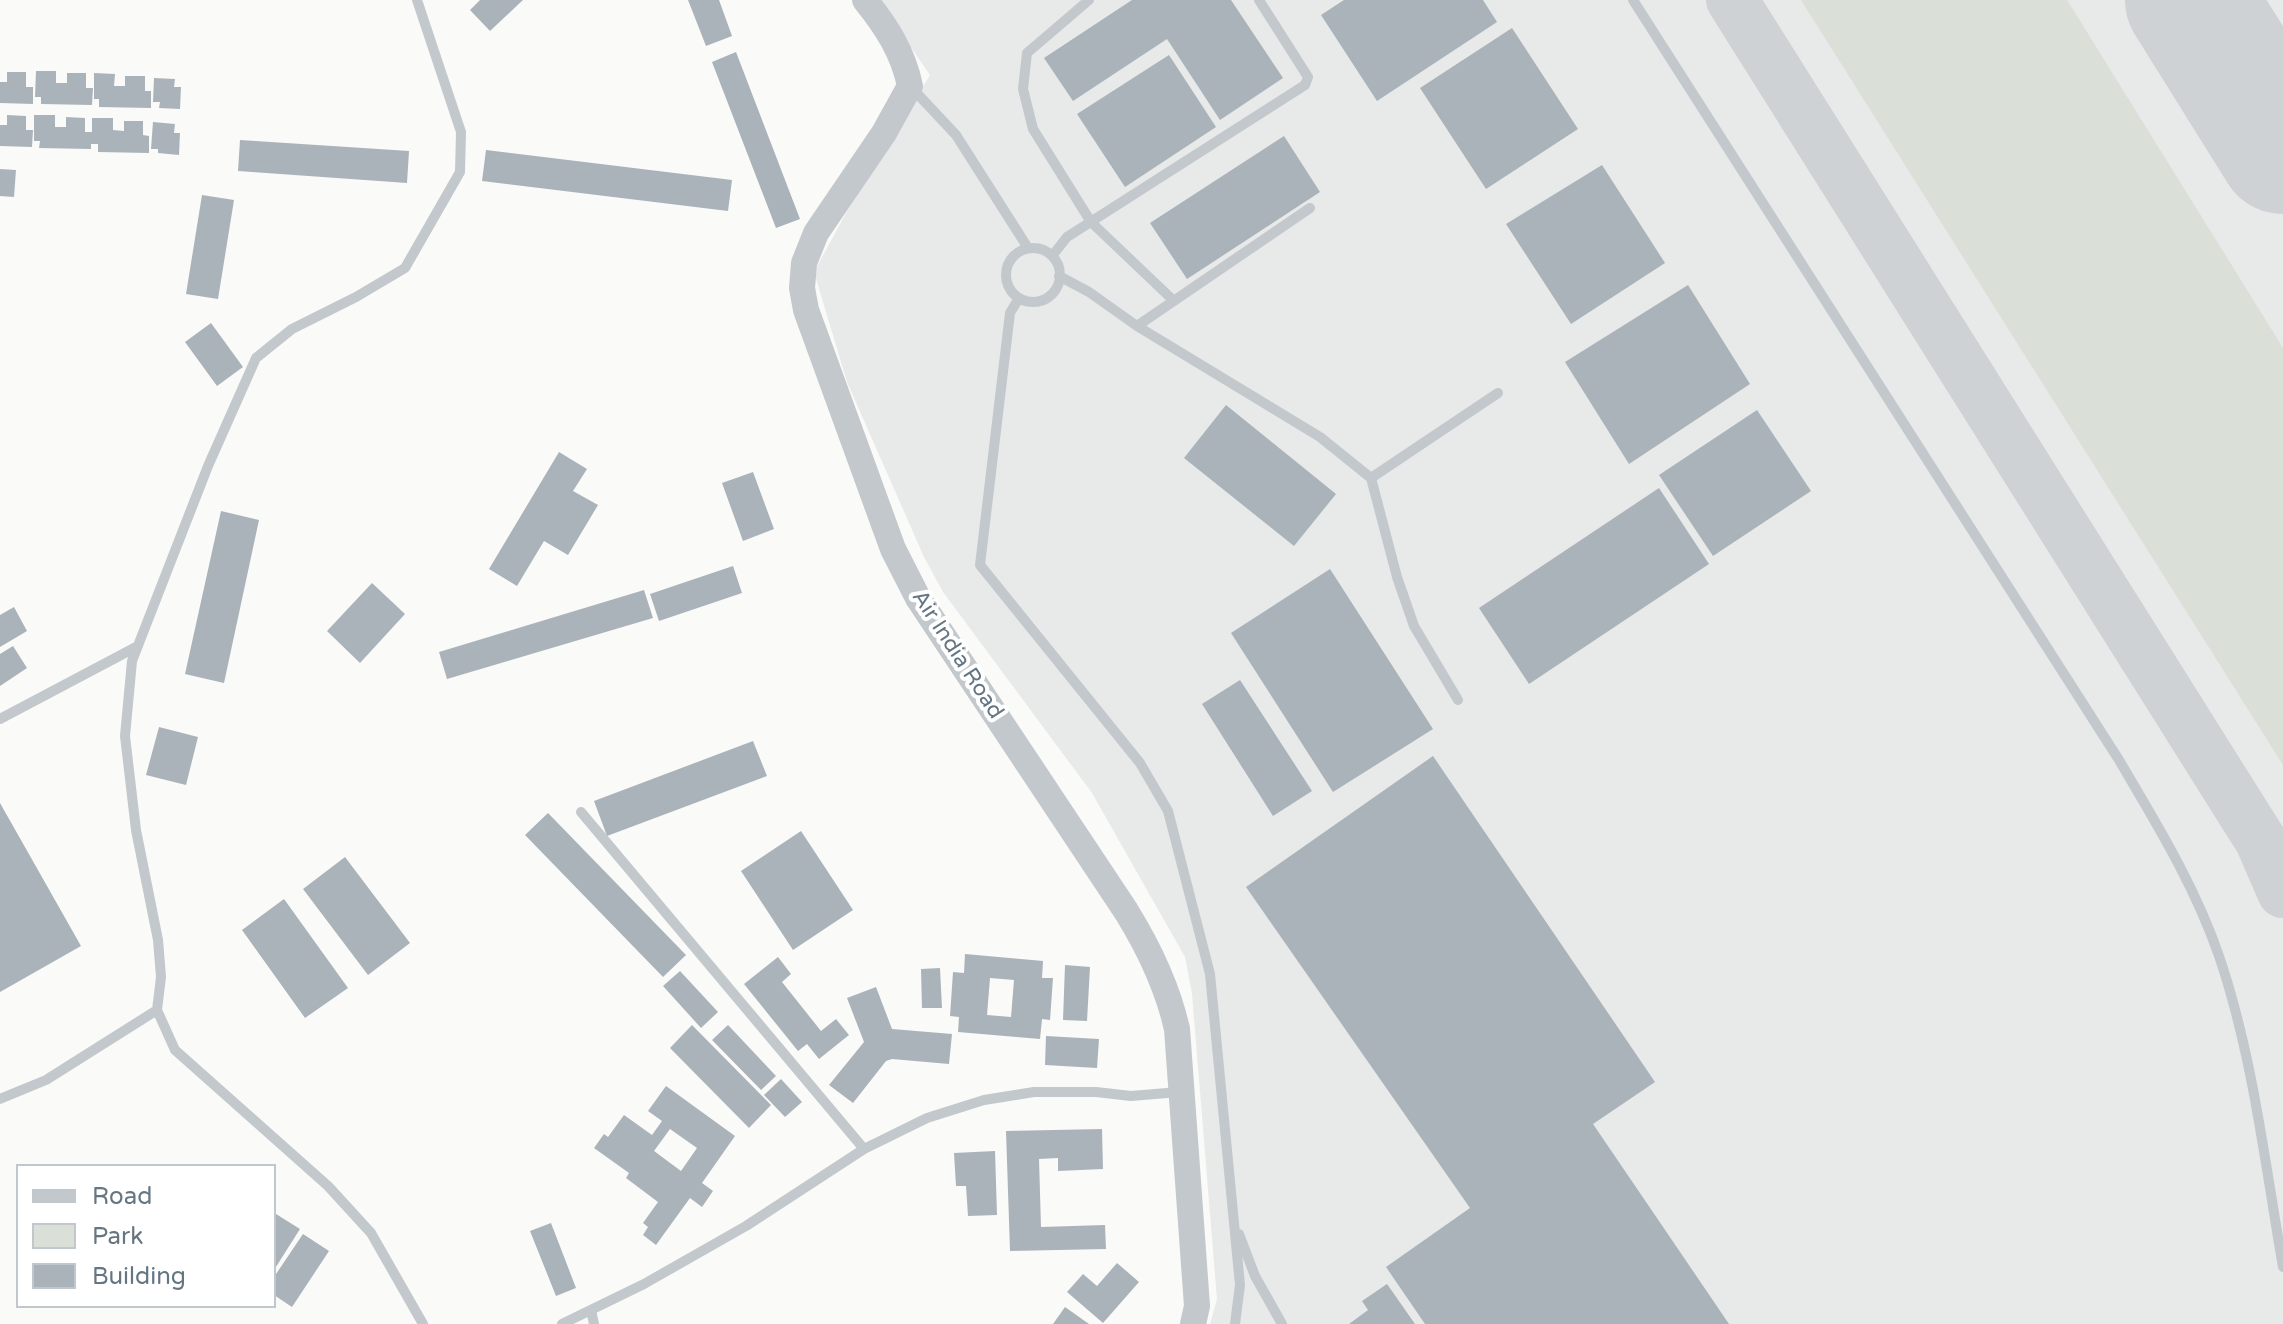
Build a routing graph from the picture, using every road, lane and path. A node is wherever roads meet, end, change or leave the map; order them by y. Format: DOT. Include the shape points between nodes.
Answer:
graph roads {
  1 [pos="417,0"];
  2 [pos="865,0"];
  3 [pos="1089,0"];
  4 [pos="1259,0"];
  5 [pos="1633,0"];
  6 [pos="910,86"];
  7 [pos="1310,208"];
  8 [pos="1091,222"];
  9 [pos="1028,248"];
  10 [pos="1052,256"];
  11 [pos="1059,276"];
  12 [pos="1019,298"];
  13 [pos="1174,301"];
  14 [pos="1137,326"];
  15 [pos="1498,393"];
  16 [pos="1371,478"];
  17 [pos="138,646"];
  18 [pos="1458,700"];
  19 [pos="0,719"];
  20 [pos="581,812"];
  21 [pos="157,1010"];
  22 [pos="1179,1092"];
  23 [pos="0,1099"];
  24 [pos="864,1149"];
  25 [pos="1234,1221"];
  26 [pos="2283,1267"];
  27 [pos="591,1310"];
  28 [pos="423,1324"];
  29 [pos="562,1324"];
  30 [pos="594,1324"];
  31 [pos="1193,1324"];
  32 [pos="1235,1324"];
  33 [pos="1282,1324"];
  1 -- 17 [label="lane" via="461,132 460,172 405,268 292,329 256,358"];
  2 -- 6 [label="street" via="898,49"];
  3 -- 8 [label="lane" via="1027,53 1023,89 1033,129"];
  4 -- 8 [label="lane" via="1308,77 1305,85"];
  5 -- 26 [label="lane" via="2119,760 2179,863 2218,955 2243,1041"];
  6 -- 9 [label="lane" via="956,135"];
  6 -- 22 [label="street, Air India Road" via="816,233 804,263 806,310 893,549 918,598 1149,948 1177,1029"];
  7 -- 13 [label="lane"];
  8 -- 10 [label="lane" via="1067,237"];
  8 -- 13 [label="lane"];
  9 -- 10 [label="lane"];
  9 -- 12 [label="lane" via="1018,252 1006,269 1007,283"];
  10 -- 11 [label="lane"];
  11 -- 12 [label="lane" via="1045,298"];
  11 -- 14 [label="lane"];
  12 -- 25 [label="lane" via="1010,313 980,565 1140,763 1168,811 1210,974"];
  13 -- 14 [label="lane"];
  14 -- 16 [label="lane" via="1320,437"];
  15 -- 16 [label="lane"];
  16 -- 18 [label="lane" via="1414,626"];
  17 -- 19 [label="lane"];
  17 -- 21 [label="lane" via="125,736 136,830 158,940"];
  20 -- 24 [label="lane"];
  21 -- 23 [label="lane" via="46,1080"];
  21 -- 28 [label="lane" via="175,1050 328,1186 371,1233"];
  22 -- 24 [label="lane" via="1034,1092 984,1100 927,1118"];
  22 -- 31 [label="street, Air India Road" via="1197,1306"];
  24 -- 27 [label="lane" via="746,1226"];
  25 -- 32 [label="lane" via="1240,1285"];
  25 -- 33 [label="lane" via="1255,1276"];
  27 -- 29 [label="lane"];
  27 -- 30 [label="lane"];
}
